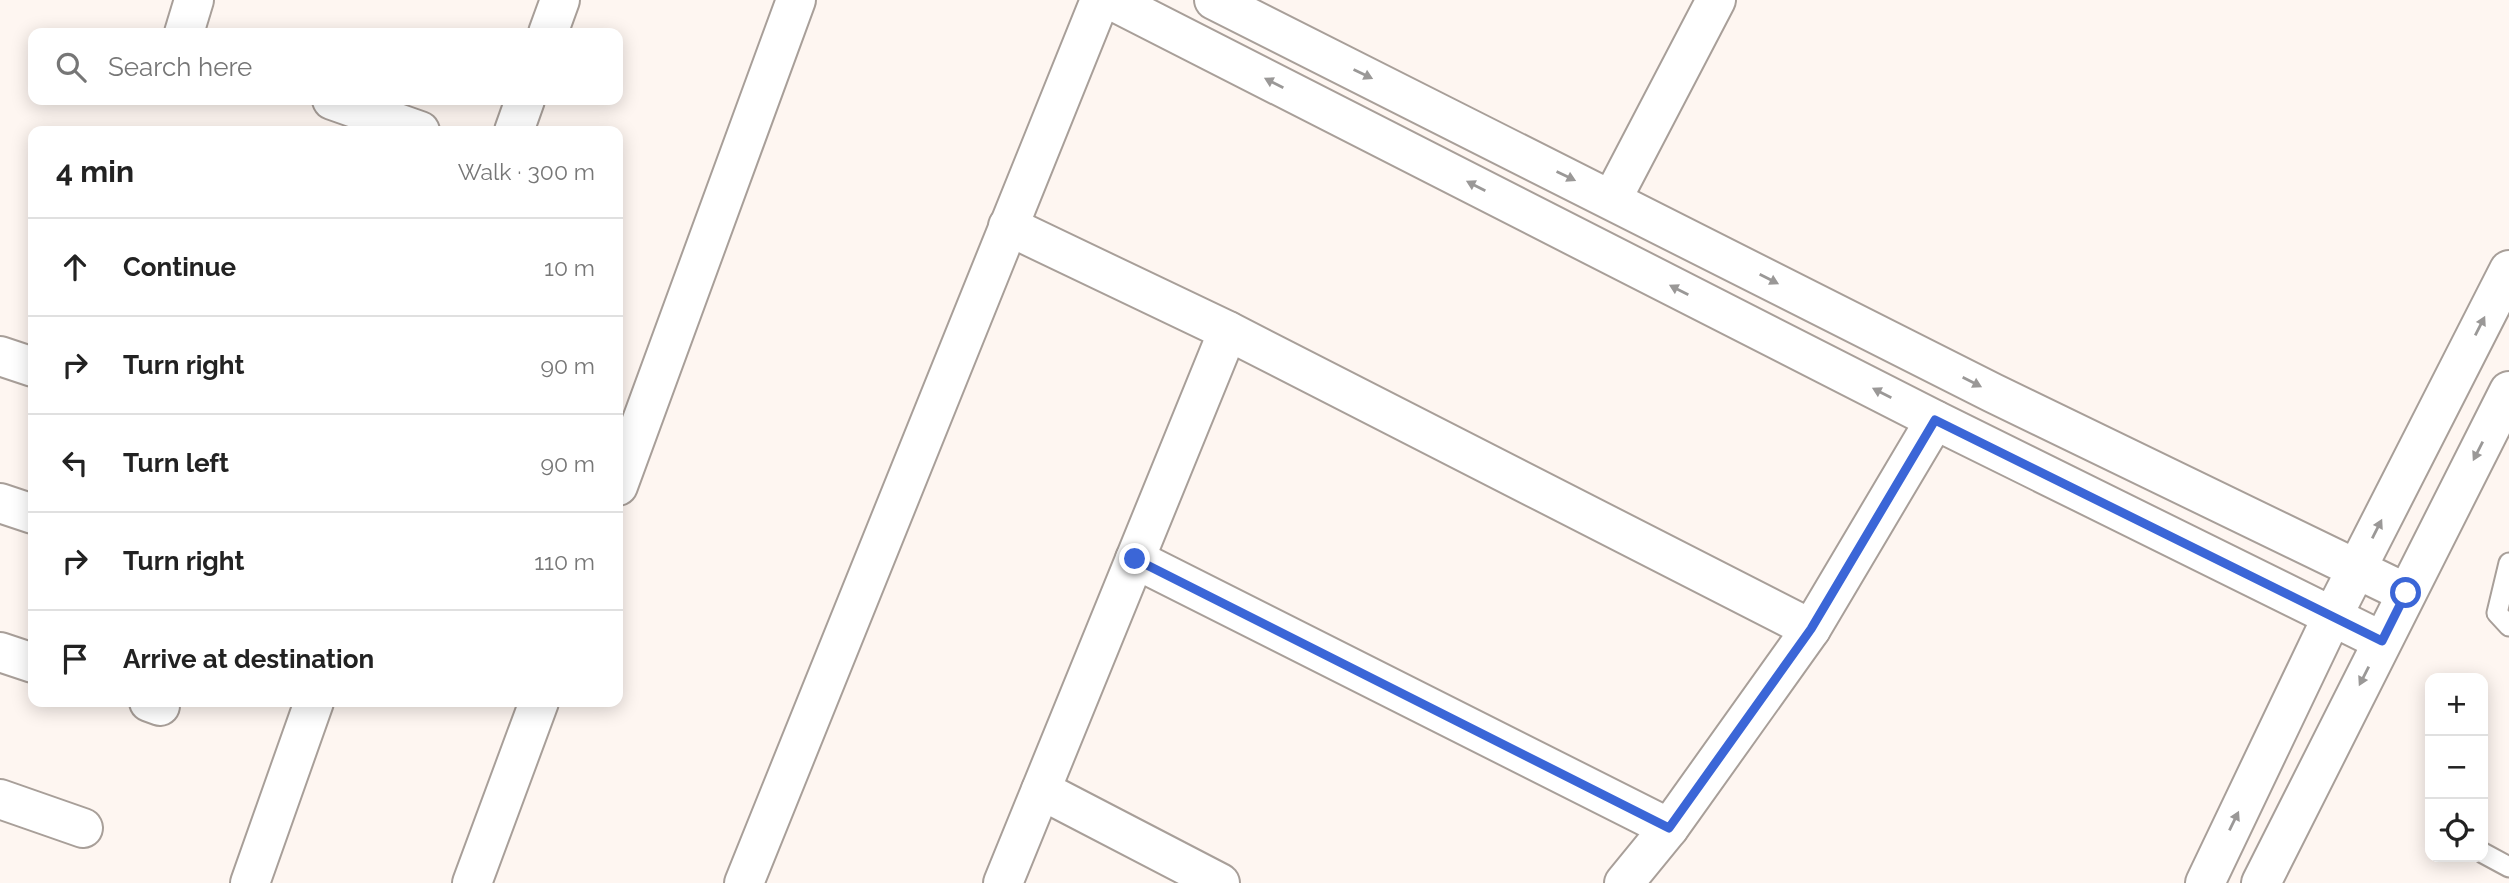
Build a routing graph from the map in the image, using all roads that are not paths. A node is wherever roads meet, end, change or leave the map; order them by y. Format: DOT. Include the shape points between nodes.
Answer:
graph roads {
  1 [pos="194,0"];
  2 [pos="559,0"];
  3 [pos="796,0"];
  4 [pos="1100,0"];
  5 [pos="1111,0"];
  6 [pos="1214,0"];
  7 [pos="1716,0"];
  8 [pos="186,28"];
  9 [pos="550,28"];
  10 [pos="346,105"];
  11 [pos="523,105"];
  12 [pos="406,126"];
  13 [pos="516,126"];
  14 [pos="1612,199"];
  15 [pos="1008,226"];
  16 [pos="2509,270"];
  17 [pos="1228,331"];
  18 [pos="0,356"];
  19 [pos="28,365"];
  20 [pos="2509,391"];
  21 [pos="1935,420"];
  22 [pos="623,472"];
  23 [pos="0,503"];
  24 [pos="28,512"];
  25 [pos="1135,559"];
  26 [pos="2509,563"];
  27 [pos="2357,568"];
  28 [pos="2406,593"];
  29 [pos="2332,619"];
  30 [pos="2509,626"];
  31 [pos="1811,629"];
  32 [pos="2382,641"];
  33 [pos="0,652"];
  34 [pos="28,661"];
  35 [pos="312,707"];
  36 [pos="537,707"];
  37 [pos="1041,790"];
  38 [pos="0,799"];
  39 [pos="83,828"];
  40 [pos="1669,828"];
  41 [pos="2488,856"];
  42 [pos="2509,867"];
  43 [pos="250,883"];
  44 [pos="472,883"];
  45 [pos="744,883"];
  46 [pos="1003,883"];
  47 [pos="1220,883"];
  48 [pos="1624,883"];
  49 [pos="2204,883"];
  50 [pos="2261,883"];
  1 -- 8 [label="street"];
  2 -- 9 [label="street"];
  3 -- 22 [label="street"];
  4 -- 15 [label="street"];
  21 -- 5 [label="street, one-way"];
  6 -- 14 [label="street, one-way"];
  7 -- 14 [label="street"];
  10 -- 12 [label="street"];
  11 -- 13 [label="street"];
  14 -- 27 [label="street, one-way" via="1993,393"];
  15 -- 17 [label="street"];
  15 -- 45 [label="street"];
  27 -- 16 [label="street, one-way"];
  17 -- 25 [label="street"];
  17 -- 31 [label="street"];
  18 -- 19 [label="street"];
  20 -- 28 [label="street, one-way"];
  21 -- 29 [label="street"];
  21 -- 31 [label="street"];
  23 -- 24 [label="street"];
  25 -- 37 [label="street"];
  25 -- 40 [label="street"];
  26 -- 30 [label="lane" via="2497,613"];
  27 -- 28 [label="street"];
  27 -- 29 [label="street"];
  28 -- 32 [label="street"];
  29 -- 32 [label="street"];
  49 -- 29 [label="street, one-way"];
  31 -- 40 [label="street"];
  32 -- 50 [label="street, one-way"];
  33 -- 34 [label="street"];
  35 -- 43 [label="street"];
  36 -- 44 [label="street"];
  37 -- 46 [label="street"];
  37 -- 47 [label="street"];
  38 -- 39 [label="street"];
  40 -- 48 [label="street"];
  41 -- 42 [label="lane"];
}
